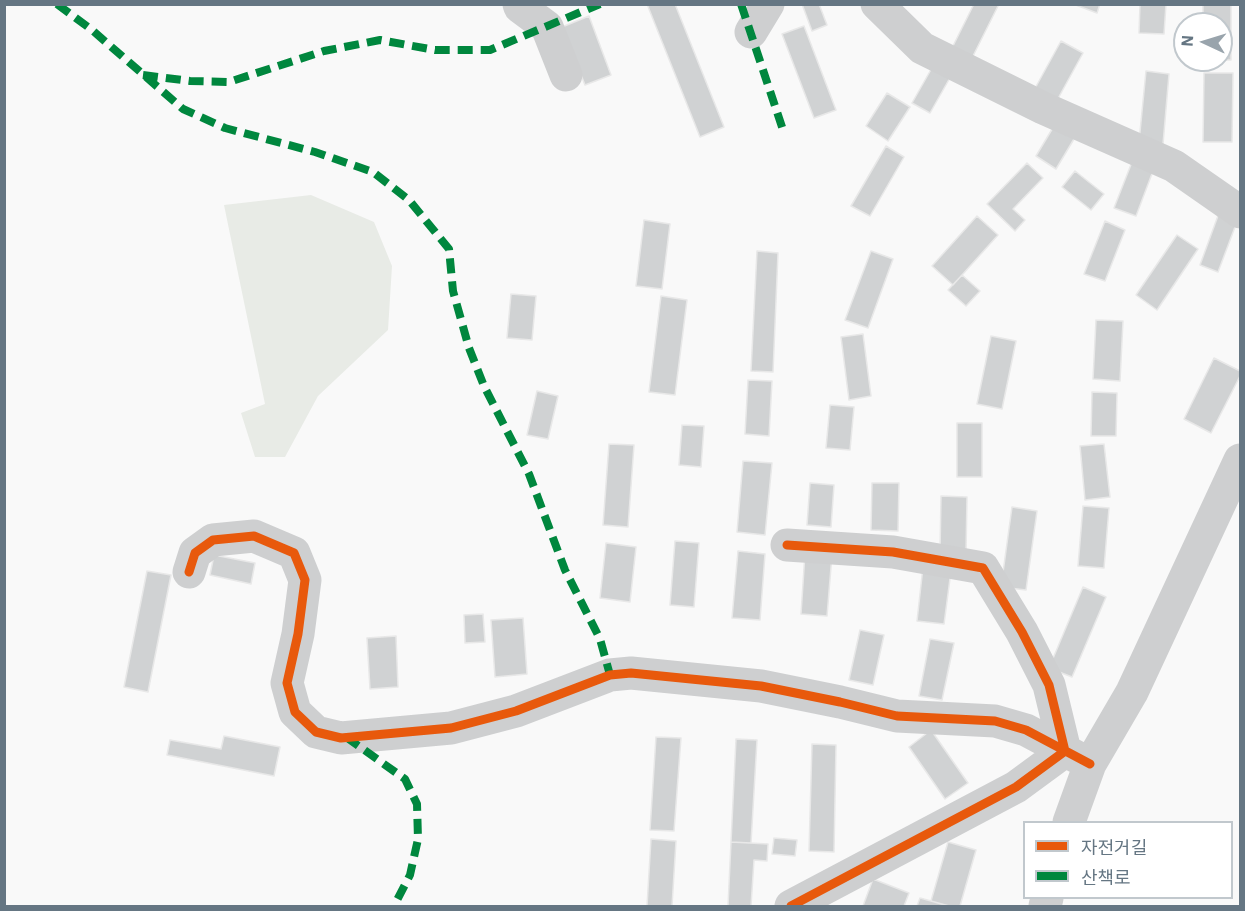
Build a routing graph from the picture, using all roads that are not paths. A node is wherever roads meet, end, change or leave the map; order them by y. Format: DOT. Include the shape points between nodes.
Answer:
graph roads {
  1 [pos="519,4"];
  2 [pos="768,4"];
  3 [pos="877,4"];
  4 [pos="751,32"];
  5 [pos="566,75"];
  6 [pos="1240,212"];
  7 [pos="1240,460"];
  8 [pos="787,544"];
  9 [pos="189,572"];
  10 [pos="1078,757"];
  11 [pos="1069,821"];
  12 [pos="791,906"];
  1 -- 5 [label="street" via="547,27"];
  2 -- 4 [label="street"];
  3 -- 6 [label="street" via="922,48 1043,108 1174,166"];
  7 -- 10 [label="street" via="1132,692"];
  8 -- 10 [label="street" via="893,552 983,568 1022,632"];
  9 -- 10 [label="street" via="195,552 213,540 254,536 294,553 305,580 287,683 296,712 315,732 341,738 451,728 516,711 610,675 631,673 761,686 897,716 995,721 1026,730"];
  10 -- 11 [label="street"];
  10 -- 12 [label="street"];
}
